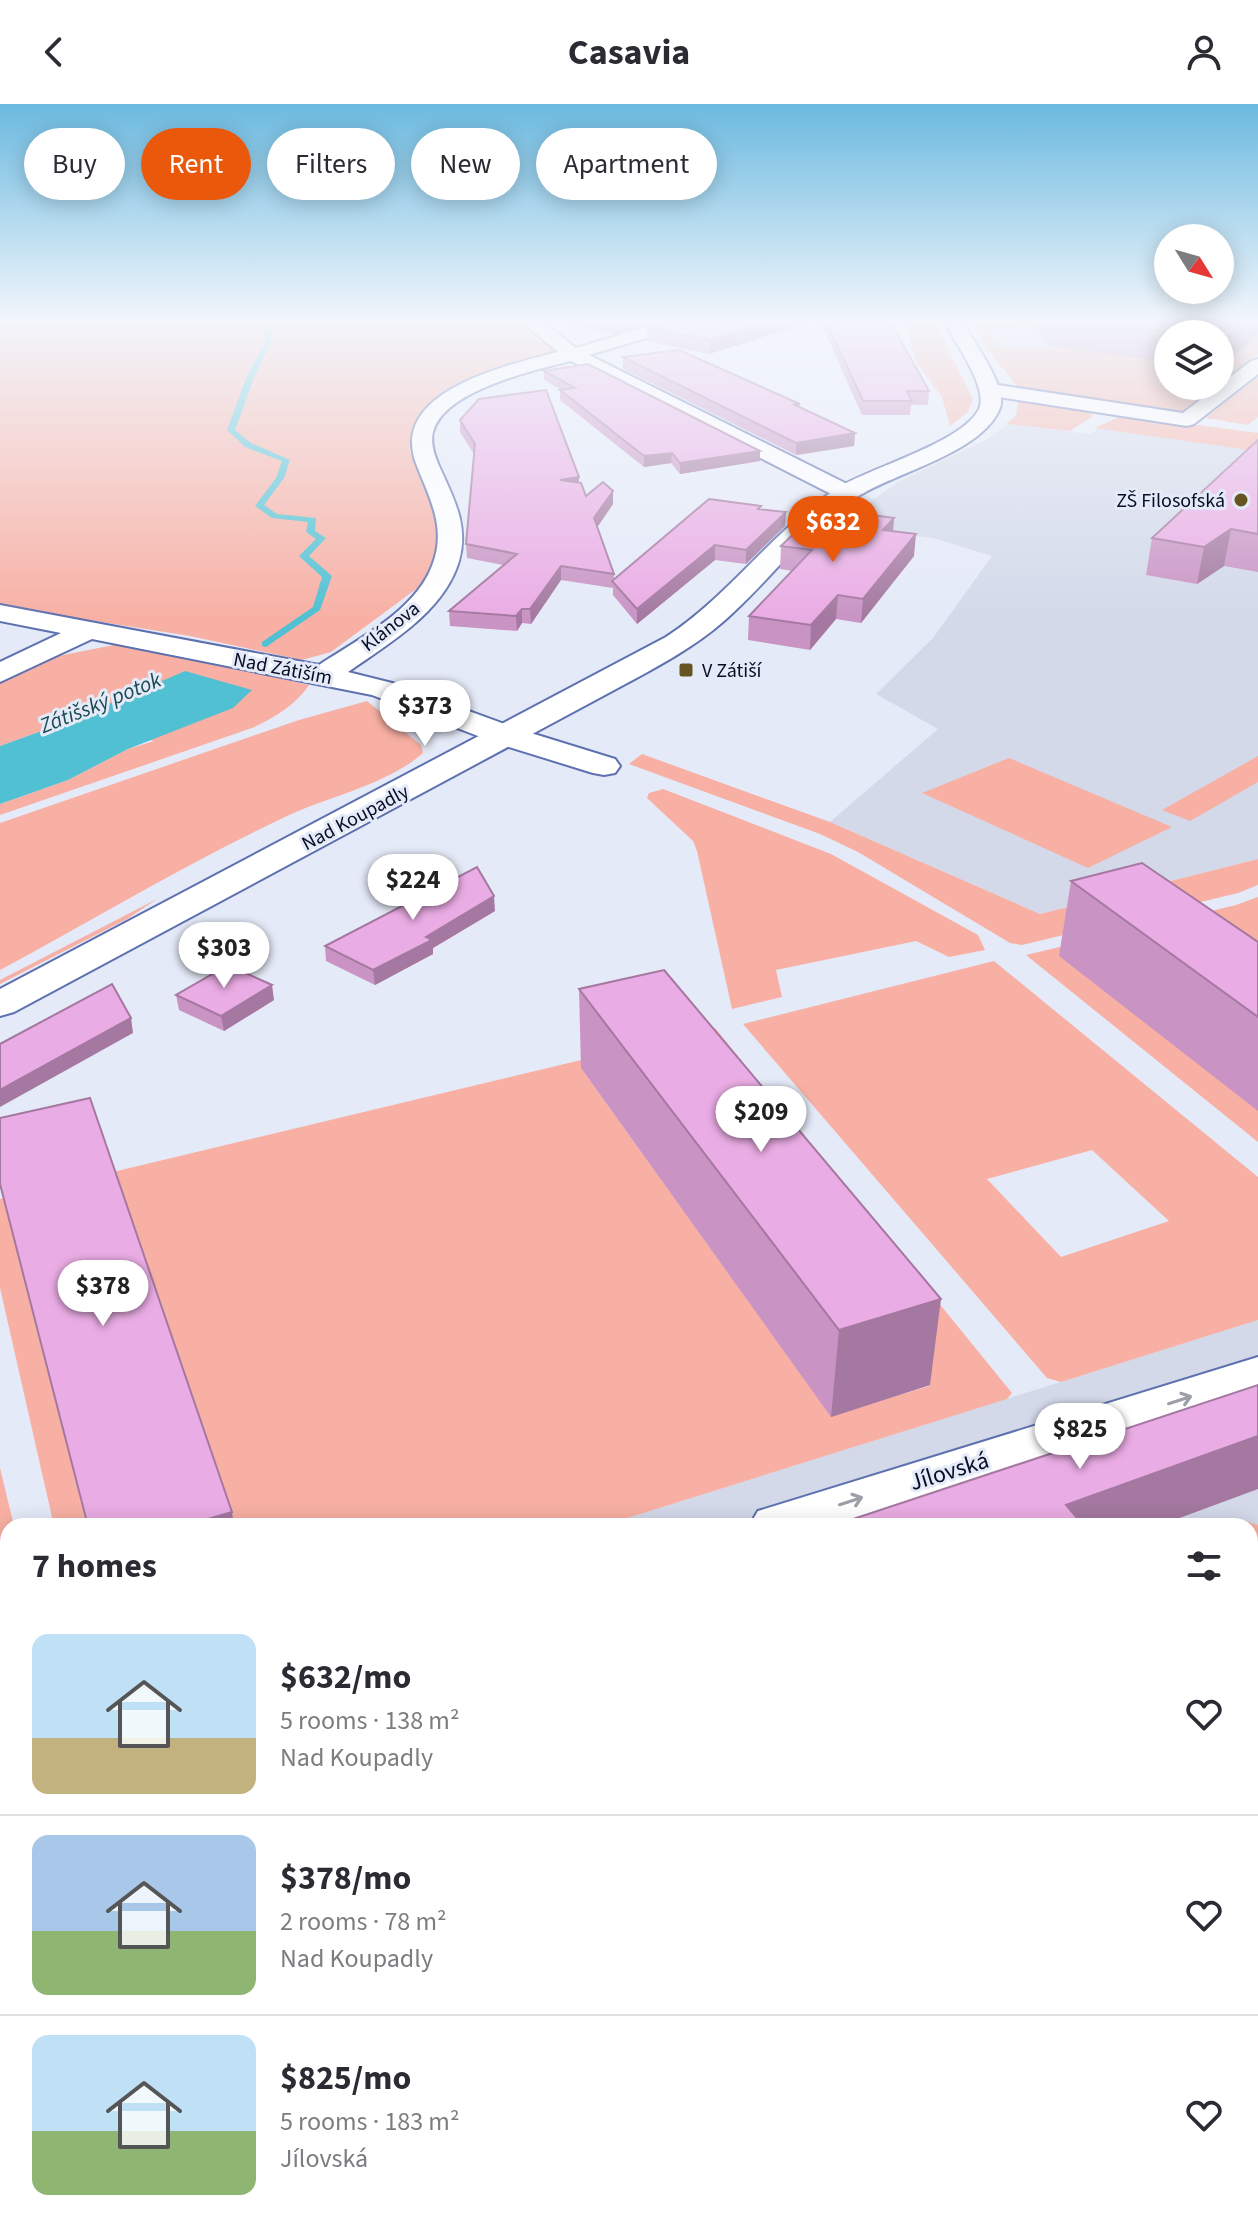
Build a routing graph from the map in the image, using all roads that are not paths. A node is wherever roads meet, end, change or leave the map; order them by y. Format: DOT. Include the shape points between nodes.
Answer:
graph roads {
  1 [pos="428,420"];
  2 [pos="703,420"];
  3 [pos="980,420"];
  4 [pos="847,493"];
  5 [pos="0,613"];
  6 [pos="89,630"];
  7 [pos="0,673"];
  8 [pos="324,675"];
  9 [pos="507,736"];
  10 [pos="604,766"];
  11 [pos="0,1004"];
  12 [pos="1258,1374"];
  13 [pos="802,1518"];
  1 -- 8 [label="street, Klánova" via="420,442 448,511 444,570 424,600"];
  2 -- 4 [label="street"];
  3 -- 4 [label="street, Nad Koupadly"];
  4 -- 9 [label="street, Nad Koupadly" via="693,633"];
  5 -- 6 [label="street, Nad Zátiším"];
  6 -- 7 [label="street"];
  6 -- 8 [label="street, Nad Zátiším"];
  8 -- 9 [label="street, Nad Zátiším" via="382,689"];
  9 -- 10 [label="street, Nad Zátiším"];
  9 -- 11 [label="street, Nad Koupadly"];
  13 -- 12 [label="street, Jílovská, one-way"];
}
